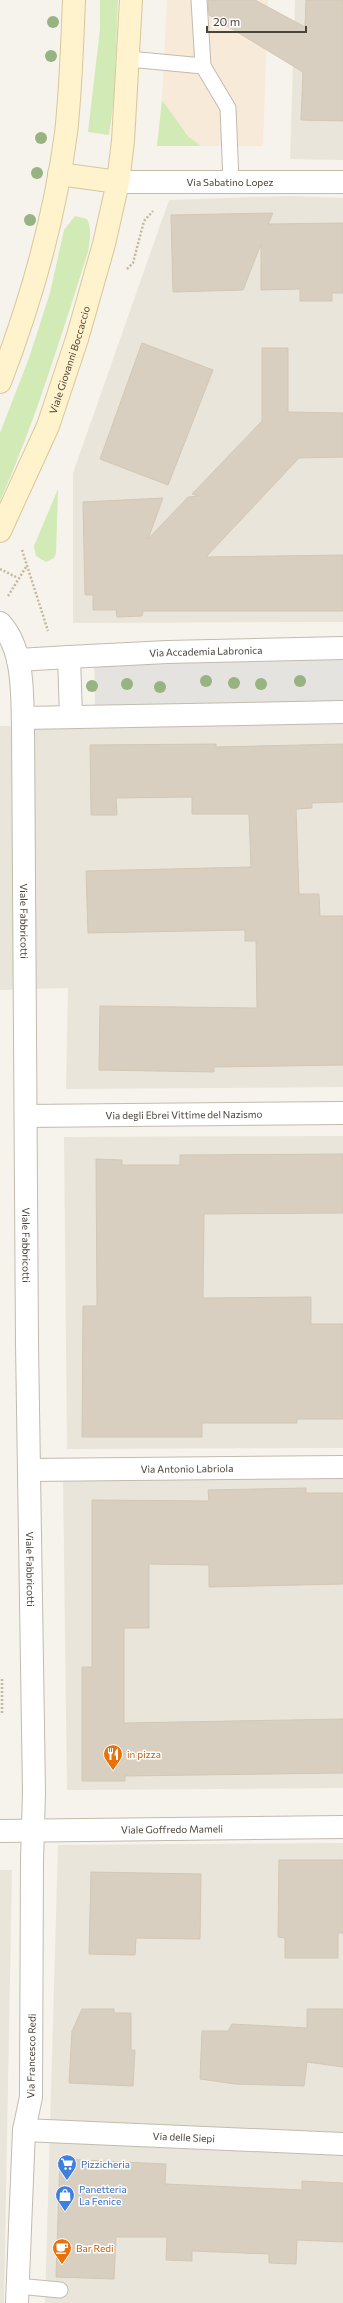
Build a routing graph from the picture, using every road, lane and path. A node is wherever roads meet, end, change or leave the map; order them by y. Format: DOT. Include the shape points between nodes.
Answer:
graph roads {
  1 [pos="74,0"];
  2 [pos="131,0"];
  3 [pos="199,0"];
  4 [pos="129,59"];
  5 [pos="203,66"];
  6 [pos="59,174"];
  7 [pos="231,181"];
  8 [pos="118,182"];
  9 [pos="343,182"];
  10 [pos="0,382"];
  11 [pos="0,531"];
  12 [pos="22,550"];
  13 [pos="26,567"];
  14 [pos="0,569"];
  15 [pos="16,577"];
  16 [pos="14,586"];
  17 [pos="0,623"];
  18 [pos="50,637"];
  19 [pos="343,648"];
  20 [pos="69,657"];
  21 [pos="18,660"];
  22 [pos="343,712"];
  23 [pos="71,716"];
  24 [pos="23,718"];
  25 [pos="343,1113"];
  26 [pos="26,1116"];
  27 [pos="343,1467"];
  28 [pos="30,1470"];
  29 [pos="343,1827"];
  30 [pos="0,1831"];
  31 [pos="33,1831"];
  32 [pos="24,2130"];
  33 [pos="343,2144"];
  34 [pos="60,2290"];
  35 [pos="17,2295"];
  1 -- 6 [label="main road" via="71,84"];
  2 -- 4 [label="main road, Viale Giovanni Boccaccio"];
  3 -- 5 [label="lane"];
  4 -- 5 [label="lane"];
  4 -- 8 [label="main road, Viale Giovanni Boccaccio"];
  5 -- 7 [label="lane" via="228,108"];
  6 -- 8 [label="main road"];
  6 -- 10 [label="main road" via="25,314"];
  7 -- 8 [label="street, Via Sabatino Lopez"];
  7 -- 9 [label="street, Via Sabatino Lopez"];
  8 -- 11 [label="main road, Viale Giovanni Boccaccio" via="104,244 62,387 48,426"];
  12 -- 13 [label="path"];
  13 -- 16 [label="path"];
  13 -- 18 [label="path"];
  14 -- 15 [label="path"];
  17 -- 21 [label="street, Viale Fabbricotti" via="14,646"];
  19 -- 20 [label="street, Via Accademia Labronica"];
  20 -- 21 [label="street, Via Accademia Labronica"];
  20 -- 23 [label="street"];
  21 -- 24 [label="street, Viale Fabbricotti"];
  22 -- 23 [label="street"];
  23 -- 24 [label="street"];
  24 -- 26 [label="street, Viale Fabbricotti"];
  25 -- 26 [label="street, Via degli Ebrei Vittime del Nazismo"];
  26 -- 28 [label="street, Viale Fabbricotti"];
  27 -- 28 [label="street, Via Antonio Labriola"];
  28 -- 31 [label="street, Viale Fabbricotti"];
  29 -- 31 [label="street, Viale Goffredo Mameli"];
  30 -- 31 [label="street, Viale Goffredo Mameli"];
  31 -- 32 [label="street, Via Francesco Redi" via="31,2097"];
  32 -- 33 [label="street, Via delle Siepi"];
  32 -- 35 [label="street, Via Francesco Redi"];
  34 -- 35 [label="lane"];
}
